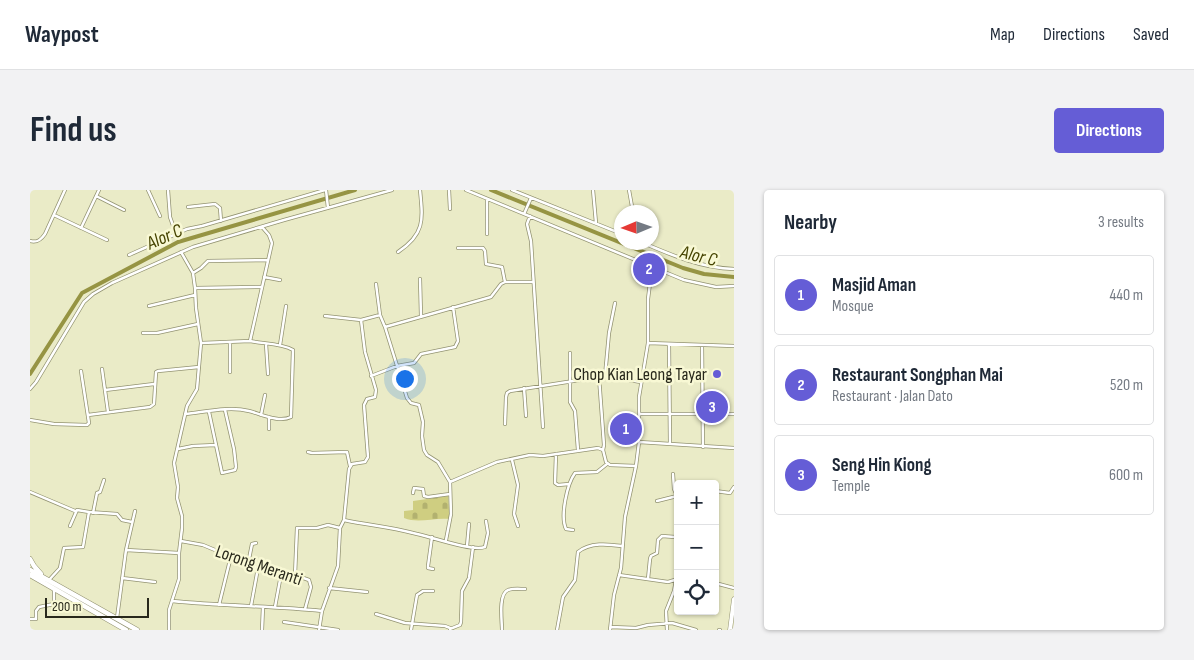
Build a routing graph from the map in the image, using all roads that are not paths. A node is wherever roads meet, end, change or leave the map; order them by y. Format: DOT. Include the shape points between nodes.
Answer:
graph roads {
  1 [pos="65,190"];
  2 [pos="100,190"];
  3 [pos="148,190"];
  4 [pos="168,190"];
  5 [pos="326,190"];
  6 [pos="392,190"];
  7 [pos="420,190"];
  8 [pos="449,190"];
  9 [pos="466,190"];
  10 [pos="512,190"];
  11 [pos="593,190"];
  12 [pos="629,190"];
  13 [pos="96,196"];
  14 [pos="486,198"];
  15 [pos="531,198"];
  16 [pos="632,205"];
  17 [pos="188,207"];
  18 [pos="328,207"];
  19 [pos="450,209"];
  20 [pos="124,210"];
  21 [pos="524,213"];
  22 [pos="54,215"];
  23 [pos="160,216"];
  24 [pos="530,216"];
  25 [pos="221,221"];
  26 [pos="596,224"];
  27 [pos="262,227"];
  28 [pos="82,228"];
  29 [pos="614,231"];
  30 [pos="176,234"];
  31 [pos="487,234"];
  32 [pos="107,240"];
  33 [pos="30,241"];
  34 [pos="458,248"];
  35 [pos="659,249"];
  36 [pos="181,252"];
  37 [pos="398,252"];
  38 [pos="129,255"];
  39 [pos="268,260"];
  40 [pos="652,267"];
  41 [pos="734,269"];
  42 [pos="193,273"];
  43 [pos="264,277"];
  44 [pos="420,279"];
  45 [pos="280,280"];
  46 [pos="505,282"];
  47 [pos="534,282"];
  48 [pos="376,284"];
  49 [pos="262,286"];
  50 [pos="734,286"];
  51 [pos="196,288"];
  52 [pos="195,295"];
  53 [pos="615,303"];
  54 [pos="149,306"];
  55 [pos="286,306"];
  56 [pos="453,307"];
  57 [pos="380,315"];
  58 [pos="326,316"];
  59 [pos="421,316"];
  60 [pos="361,320"];
  61 [pos="198,324"];
  62 [pos="385,327"];
  63 [pos="144,333"];
  64 [pos="250,341"];
  65 [pos="201,343"];
  66 [pos="230,343"];
  67 [pos="648,343"];
  68 [pos="266,344"];
  69 [pos="669,344"];
  70 [pos="280,345"];
  71 [pos="702,345"];
  72 [pos="734,346"];
  73 [pos="570,353"];
  74 [pos="397,366"];
  75 [pos="199,367"];
  76 [pos="102,369"];
  77 [pos="81,371"];
  78 [pos="230,372"];
  79 [pos="268,374"];
  80 [pos="371,376"];
  81 [pos="605,376"];
  82 [pos="599,377"];
  83 [pos="570,382"];
  84 [pos="641,382"];
  85 [pos="154,384"];
  86 [pos="540,386"];
  87 [pos="524,388"];
  88 [pos="30,389"];
  89 [pos="105,390"];
  90 [pos="265,395"];
  91 [pos="225,410"];
  92 [pos="108,412"];
  93 [pos="209,412"];
  94 [pos="185,414"];
  95 [pos="639,414"];
  96 [pos="670,414"];
  97 [pos="702,414"];
  98 [pos="734,414"];
  99 [pos="88,415"];
  100 [pos="261,415"];
  101 [pos="526,416"];
  102 [pos="269,417"];
  103 [pos="30,420"];
  104 [pos="505,424"];
  105 [pos="543,427"];
  106 [pos="269,429"];
  107 [pos="639,442"];
  108 [pos="670,444"];
  109 [pos="216,445"];
  110 [pos="703,447"];
  111 [pos="734,448"];
  112 [pos="178,449"];
  113 [pos="602,450"];
  114 [pos="578,451"];
  115 [pos="308,452"];
  116 [pos="556,454"];
  117 [pos="512,460"];
  118 [pos="607,463"];
  119 [pos="350,466"];
  120 [pos="636,466"];
  121 [pos="673,474"];
  122 [pos="104,480"];
  123 [pos="450,482"];
  124 [pos="568,484"];
  125 [pos="734,487"];
  126 [pos="674,489"];
  127 [pos="30,492"];
  128 [pos="719,492"];
  129 [pos="413,493"];
  130 [pos="450,494"];
  131 [pos="674,497"];
  132 [pos="657,501"];
  133 [pos="135,510"];
  134 [pos="75,511"];
  135 [pos="91,513"];
  136 [pos="344,520"];
  137 [pos="486,521"];
  138 [pos="132,522"];
  139 [pos="469,524"];
  140 [pos="70,526"];
  141 [pos="518,526"];
  142 [pos="340,528"];
  143 [pos="573,530"];
  144 [pos="432,537"];
  145 [pos="674,537"];
  146 [pos="446,540"];
  147 [pos="181,541"];
  148 [pos="256,543"];
  149 [pos="467,546"];
  150 [pos="622,546"];
  151 [pos="473,547"];
  152 [pos="126,550"];
  153 [pos="179,553"];
  154 [pos="231,556"];
  155 [pos="30,559"];
  156 [pos="248,564"];
  157 [pos="258,568"];
  158 [pos="433,569"];
  159 [pos="30,570"];
  160 [pos="30,575"];
  161 [pos="295,575"];
  162 [pos="619,575"];
  163 [pos="41,576"];
  164 [pos="122,578"];
  165 [pos="648,579"];
  166 [pos="49,580"];
  167 [pos="280,580"];
  168 [pos="674,581"];
  169 [pos="155,582"];
  170 [pos="719,584"];
  171 [pos="54,588"];
  172 [pos="329,588"];
  173 [pos="734,588"];
  174 [pos="525,589"];
  175 [pos="433,591"];
  176 [pos="367,592"];
  177 [pos="674,592"];
  178 [pos="734,599"];
  179 [pos="172,601"];
  180 [pos="219,605"];
  181 [pos="251,606"];
  182 [pos="262,607"];
  183 [pos="275,607"];
  184 [pos="305,609"];
  185 [pos="322,611"];
  186 [pos="376,614"];
  187 [pos="117,618"];
  188 [pos="30,619"];
  189 [pos="284,622"];
  190 [pos="118,624"];
  191 [pos="412,624"];
  192 [pos="668,624"];
  193 [pos="320,629"];
  194 [pos="450,629"];
  195 [pos="611,629"];
  196 [pos="115,630"];
  197 [pos="126,630"];
  198 [pos="137,630"];
  199 [pos="169,630"];
  200 [pos="262,630"];
  201 [pos="338,630"];
  202 [pos="411,630"];
  203 [pos="502,630"];
  204 [pos="557,630"];
  205 [pos="667,630"];
  206 [pos="696,630"];
  207 [pos="730,630"];
  1 -- 22 [label="street"];
  2 -- 13 [label="street"];
  3 -- 23 [label="street"];
  4 -- 30 [label="street" via="170,217"];
  5 -- 18 [label="street"];
  5 -- 25 [label="street"];
  6 -- 18 [label="street"];
  7 -- 37 [label="street" via="420,231"];
  8 -- 19 [label="street"];
  9 -- 14 [label="street"];
  10 -- 15 [label="street"];
  11 -- 26 [label="street"];
  12 -- 16 [label="street"];
  13 -- 20 [label="street"];
  13 -- 28 [label="street"];
  14 -- 21 [label="street"];
  14 -- 31 [label="street"];
  15 -- 21 [label="street"];
  15 -- 26 [label="street"];
  17 -- 25 [label="street" via="216,204 220,208"];
  18 -- 27 [label="street"];
  21 -- 24 [label="street"];
  22 -- 28 [label="street"];
  22 -- 33 [label="street" via="40,240"];
  24 -- 40 [label="street"];
  24 -- 47 [label="street" via="527,228"];
  25 -- 30 [label="street"];
  26 -- 29 [label="street"];
  27 -- 36 [label="street"];
  27 -- 39 [label="street" via="272,243"];
  28 -- 32 [label="street"];
  30 -- 38 [label="street"];
  34 -- 46 [label="street" via="483,248 486,264 502,267"];
  35 -- 41 [label="street" via="685,260"];
  36 -- 42 [label="street"];
  36 -- 88 [label="street" via="112,283 88,298"];
  39 -- 42 [label="street" via="208,261"];
  39 -- 43 [label="street"];
  40 -- 50 [label="street" via="684,280 716,287"];
  40 -- 67 [label="street"];
  42 -- 51 [label="street"];
  43 -- 45 [label="street"];
  43 -- 49 [label="street"];
  44 -- 59 [label="street"];
  46 -- 47 [label="street"];
  46 -- 56 [label="street" via="491,297"];
  47 -- 86 [label="street"];
  48 -- 57 [label="street"];
  49 -- 51 [label="street"];
  49 -- 64 [label="street"];
  51 -- 52 [label="street"];
  52 -- 54 [label="street"];
  52 -- 61 [label="street"];
  53 -- 81 [label="street"];
  55 -- 70 [label="street"];
  56 -- 59 [label="street"];
  56 -- 74 [label="street" via="458,341 455,347 421,354 414,363"];
  57 -- 60 [label="street"];
  57 -- 62 [label="street"];
  58 -- 60 [label="street"];
  59 -- 62 [label="street"];
  60 -- 80 [label="street"];
  61 -- 63 [label="street"];
  61 -- 65 [label="street"];
  62 -- 74 [label="street"];
  64 -- 66 [label="street"];
  64 -- 68 [label="street"];
  65 -- 66 [label="street"];
  65 -- 75 [label="street"];
  66 -- 78 [label="street"];
  67 -- 69 [label="street"];
  67 -- 84 [label="street"];
  68 -- 70 [label="street"];
  68 -- 79 [label="street"];
  69 -- 71 [label="street"];
  69 -- 96 [label="street"];
  70 -- 102 [label="street" via="291,348 294,353 292,414 289,418"];
  71 -- 72 [label="street"];
  71 -- 97 [label="street"];
  73 -- 83 [label="street"];
  74 -- 80 [label="street"];
  74 -- 123 [label="street" via="409,401 419,405 424,450 438,462"];
  75 -- 85 [label="street" via="158,371"];
  75 -- 94 [label="street" via="197,389"];
  76 -- 89 [label="street"];
  77 -- 99 [label="street"];
  80 -- 119 [label="street" via="376,394 364,405 367,460"];
  81 -- 82 [label="street"];
  81 -- 84 [label="street"];
  82 -- 83 [label="street"];
  82 -- 113 [label="street"];
  83 -- 86 [label="street"];
  83 -- 114 [label="street"];
  84 -- 95 [label="street"];
  85 -- 89 [label="street"];
  85 -- 92 [label="street" via="153,406"];
  86 -- 87 [label="street"];
  86 -- 105 [label="street"];
  87 -- 101 [label="street"];
  87 -- 104 [label="street" via="506,395"];
  89 -- 92 [label="street"];
  90 -- 100 [label="street"];
  91 -- 93 [label="street"];
  91 -- 100 [label="street" via="248,410"];
  91 -- 109 [label="street" via="235,470 222,473"];
  92 -- 99 [label="street"];
  93 -- 94 [label="street"];
  93 -- 109 [label="street"];
  94 -- 112 [label="street"];
  95 -- 96 [label="street"];
  95 -- 107 [label="street"];
  96 -- 97 [label="street"];
  96 -- 108 [label="street"];
  97 -- 98 [label="street"];
  97 -- 110 [label="street"];
  99 -- 103 [label="street" via="87,424"];
  100 -- 102 [label="street"];
  102 -- 106 [label="street"];
  107 -- 108 [label="street"];
  107 -- 120 [label="street"];
  108 -- 110 [label="street"];
  109 -- 112 [label="street"];
  110 -- 111 [label="street"];
  112 -- 147 [label="street" via="174,469 182,516"];
  113 -- 114 [label="street"];
  113 -- 118 [label="street"];
  114 -- 116 [label="street"];
  115 -- 119 [label="street" via="347,452"];
  116 -- 117 [label="street" via="530,455"];
  116 -- 124 [label="street" via="555,483"];
  117 -- 123 [label="street" via="494,463"];
  117 -- 141 [label="street" via="518,485 514,514"];
  118 -- 120 [label="street"];
  118 -- 124 [label="street" via="597,472 575,473"];
  119 -- 136 [label="street"];
  120 -- 150 [label="street"];
  121 -- 126 [label="street"];
  122 -- 135 [label="street"];
  123 -- 130 [label="street"];
  124 -- 143 [label="street" via="564,526"];
  125 -- 128 [label="street" via="730,493"];
  127 -- 134 [label="street"];
  129 -- 130 [label="street" via="414,488 421,488 424,496 428,497"];
  130 -- 146 [label="street" via="451,514"];
  131 -- 132 [label="street"];
  133 -- 138 [label="street"];
  134 -- 135 [label="street"];
  134 -- 140 [label="street"];
  135 -- 138 [label="street" via="117,514 122,520"];
  135 -- 166 [label="street" via="83,547 64,548 60,568"];
  136 -- 142 [label="street"];
  136 -- 144 [label="street"];
  137 -- 151 [label="street" via="485,547"];
  138 -- 152 [label="street"];
  139 -- 149 [label="street"];
  142 -- 161 [label="street" via="328,525 297,528"];
  142 -- 172 [label="street" via="338,566"];
  144 -- 146 [label="street"];
  144 -- 158 [label="street" via="428,568"];
  145 -- 165 [label="street" via="662,536 658,540 657,553 650,559"];
  146 -- 149 [label="street" via="454,545"];
  147 -- 153 [label="street"];
  147 -- 154 [label="street, Lorong Meranti"];
  148 -- 156 [label="street" via="252,544"];
  149 -- 151 [label="street"];
  150 -- 162 [label="street"];
  150 -- 204 [label="street" via="602,544 578,552 574,580 563,597"];
  151 -- 194 [label="street" via="469,578 462,591 461,622"];
  152 -- 153 [label="street"];
  152 -- 164 [label="street"];
  153 -- 179 [label="street" via="179,580"];
  154 -- 156 [label="street, Lorong Meranti"];
  154 -- 180 [label="street"];
  155 -- 163 [label="main road"];
  156 -- 157 [label="street, Lorong Meranti"];
  157 -- 161 [label="street, Lorong Meranti"];
  157 -- 181 [label="street"];
  159 -- 163 [label="main road"];
  160 -- 171 [label="main road"];
  161 -- 184 [label="street, Lorong Meranti" via="311,583"];
  162 -- 165 [label="street"];
  162 -- 195 [label="street"];
  163 -- 166 [label="main road"];
  164 -- 169 [label="street"];
  164 -- 187 [label="street"];
  165 -- 168 [label="street"];
  166 -- 187 [label="main road"];
  167 -- 183 [label="street"];
  170 -- 173 [label="street"];
  171 -- 188 [label="street" via="54,604 39,607 36,619"];
  171 -- 190 [label="main road"];
  172 -- 176 [label="street"];
  172 -- 185 [label="street"];
  174 -- 203 [label="street" via="505,592"];
  175 -- 191 [label="street" via="422,591 417,595"];
  177 -- 192 [label="street" via="666,611"];
  178 -- 207 [label="main road"];
  179 -- 180 [label="street"];
  179 -- 199 [label="street"];
  180 -- 181 [label="street"];
  181 -- 182 [label="street"];
  182 -- 183 [label="street"];
  182 -- 200 [label="street"];
  183 -- 184 [label="street"];
  184 -- 185 [label="street"];
  185 -- 193 [label="street"];
  186 -- 191 [label="street"];
  187 -- 198 [label="main road"];
  189 -- 193 [label="street"];
  190 -- 196 [label="street"];
  190 -- 197 [label="main road"];
  191 -- 194 [label="street"];
  191 -- 202 [label="street"];
  192 -- 195 [label="street"];
  192 -- 205 [label="street"];
  192 -- 206 [label="street"];
  193 -- 201 [label="street"];
}
